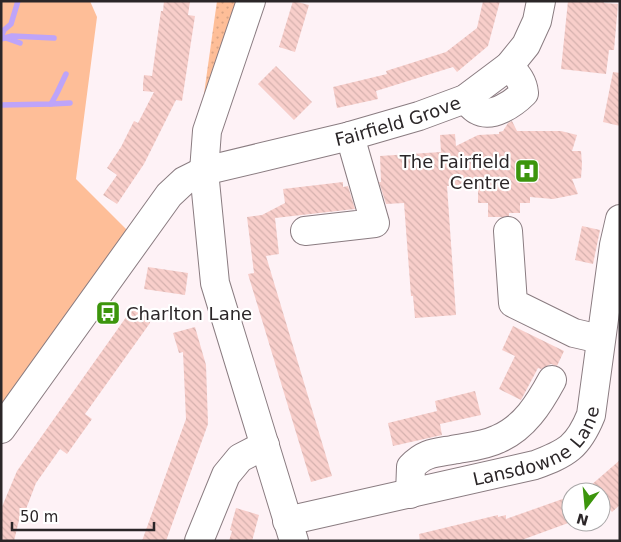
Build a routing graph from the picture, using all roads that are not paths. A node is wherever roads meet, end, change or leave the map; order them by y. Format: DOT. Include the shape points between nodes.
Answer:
graph roads {
  1 [pos="251,1"];
  2 [pos="541,1"];
  3 [pos="350,136"];
  4 [pos="204,171"];
  5 [pos="620,218"];
  6 [pos="305,230"];
  7 [pos="508,231"];
  8 [pos="600,339"];
  9 [pos="552,380"];
  10 [pos="1,430"];
  11 [pos="264,445"];
  12 [pos="410,494"];
  13 [pos="291,531"];
  14 [pos="199,541"];
  1 -- 4 [label="street" via="207,131"];
  2 -- 3 [label="street, Fairfield Grove" via="526,45 509,66 465,99"];
  3 -- 4 [label="street, Fairfield Grove"];
  3 -- 6 [label="street" via="375,223"];
  4 -- 10 [label="street, Fairfield Grove" via="184,180 169,195"];
  4 -- 11 [label="street" via="214,283"];
  5 -- 8 [label="street, Lansdowne Lane"];
  7 -- 8 [label="street" via="513,303 574,333"];
  8 -- 12 [label="street, Lansdowne Lane" via="591,415 573,446 535,466"];
  9 -- 12 [label="street" via="529,416 513,431 497,440 420,457 411,467"];
  11 -- 13 [label="street"];
  11 -- 14 [label="street" via="240,458 226,476"];
  12 -- 13 [label="street, Lansdowne Lane"];
}
